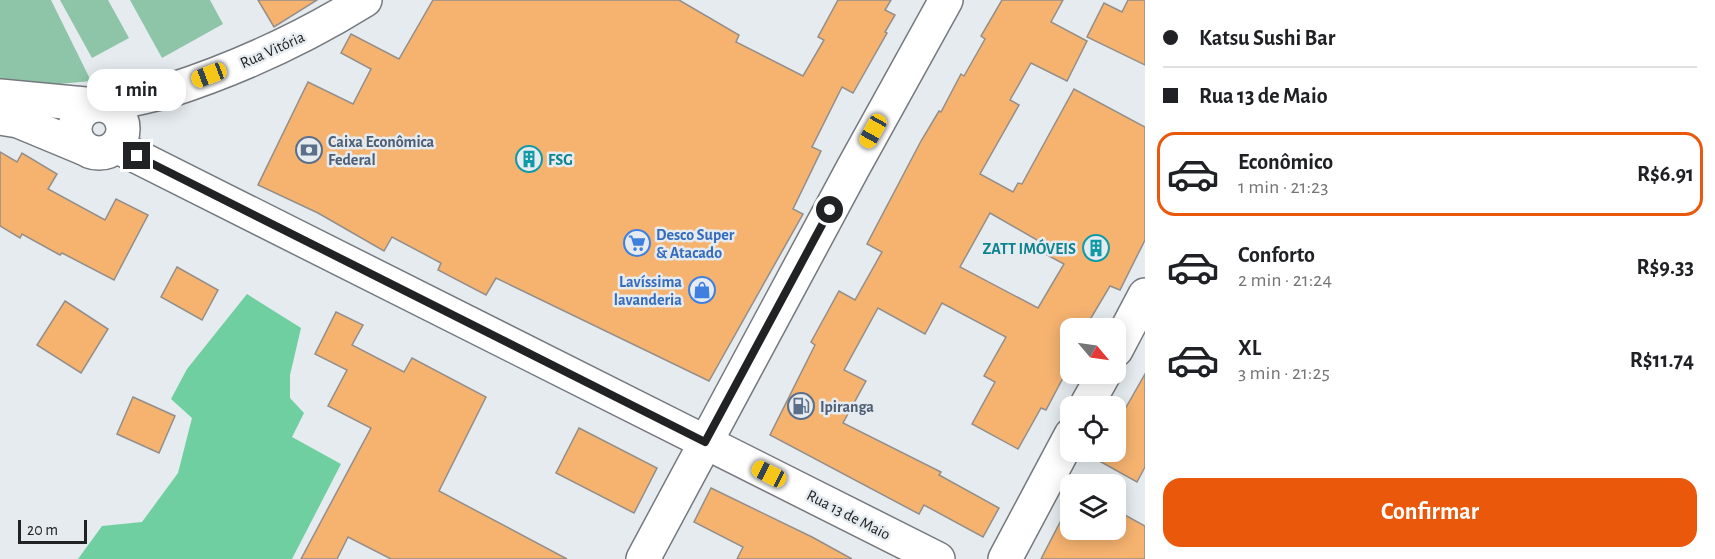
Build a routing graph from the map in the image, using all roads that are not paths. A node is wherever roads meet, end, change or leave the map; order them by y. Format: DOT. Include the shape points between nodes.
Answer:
graph roads {
  1 [pos="365,0"];
  2 [pos="946,0"];
  3 [pos="0,96"];
  4 [pos="100,105"];
  5 [pos="0,118"];
  6 [pos="116,146"];
  7 [pos="83,148"];
  8 [pos="1145,295"];
  9 [pos="1126,331"];
  10 [pos="705,442"];
  11 [pos="1060,456"];
  12 [pos="643,559"];
  13 [pos="938,559"];
  14 [pos="1005,559"];
  1 -- 4 [label="main road, Rua Vitória" via="308,33 252,58 166,91"];
  2 -- 10 [label="main road"];
  3 -- 4 [label="main road"];
  4 -- 6 [label="main road" via="118,114 122,121 122,136"];
  4 -- 7 [label="main road" via="77,118 75,134"];
  5 -- 7 [label="main road" via="18,121"];
  6 -- 7 [label="main road" via="98,153"];
  6 -- 10 [label="main road, Rua 13 de Maio"];
  8 -- 9 [label="main road"];
  10 -- 12 [label="main road"];
  10 -- 13 [label="main road, Rua 13 de Maio"];
  11 -- 14 [label="main road"];
}
